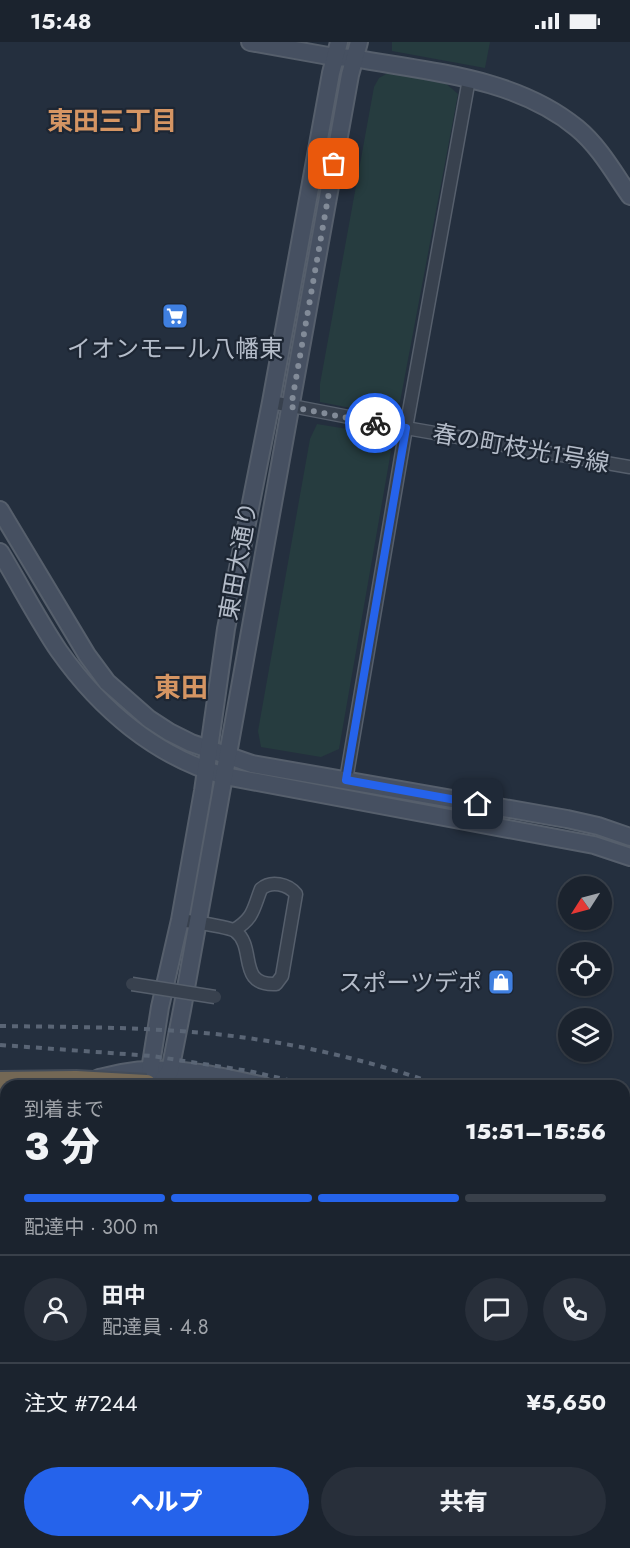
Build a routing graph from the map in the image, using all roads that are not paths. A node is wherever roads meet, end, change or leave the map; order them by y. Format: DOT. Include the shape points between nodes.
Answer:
graph roads {
  1 [pos="250,42"];
  2 [pos="337,50"];
  3 [pos="356,50"];
  4 [pos="469,79"];
  5 [pos="630,196"];
  6 [pos="271,402"];
  7 [pos="291,407"];
  8 [pos="406,428"];
  9 [pos="630,467"];
  10 [pos="0,510"];
  11 [pos="0,552"];
  12 [pos="210,749"];
  13 [pos="228,756"];
  14 [pos="206,770"];
  15 [pos="225,776"];
  16 [pos="346,780"];
  17 [pos="630,837"];
  18 [pos="630,857"];
  19 [pos="180,920"];
  20 [pos="198,923"];
  21 [pos="234,930"];
  22 [pos="132,984"];
  23 [pos="215,997"];
  24 [pos="170,1071"];
  25 [pos="0,1075"];
  26 [pos="148,1078"];
  27 [pos="15,1080"];
  28 [pos="90,1080"];
  29 [pos="112,1080"];
  30 [pos="162,1080"];
  31 [pos="237,1080"];
  1 -- 2 [label="street"];
  2 -- 3 [label="street"];
  2 -- 6 [label="street, 東田大通り"];
  3 -- 4 [label="street"];
  3 -- 7 [label="street, 東田大通り"];
  4 -- 5 [label="street" via="514,91 550,108 578,129"];
  4 -- 8 [label="street"];
  6 -- 7 [label="street, 春の町枝光1号線"];
  6 -- 12 [label="street, 東田大通り" via="226,629"];
  7 -- 8 [label="street, 春の町枝光1号線"];
  7 -- 13 [label="street, 東田大通り"];
  8 -- 9 [label="street, 春の町枝光1号線"];
  8 -- 16 [label="street"];
  10 -- 12 [label="street" via="107,682 169,732"];
  11 -- 14 [label="street" via="81,681 136,732"];
  12 -- 13 [label="street"];
  12 -- 14 [label="street, 東田大通り"];
  13 -- 15 [label="street, 東田大通り"];
  13 -- 16 [label="street" via="252,764"];
  14 -- 15 [label="street"];
  14 -- 19 [label="street, 東田大通り"];
  15 -- 18 [label="street" via="594,845"];
  15 -- 20 [label="street, 東田大通り"];
  16 -- 17 [label="street" via="567,819"];
  19 -- 20 [label="street"];
  19 -- 26 [label="street, 東田大通り"];
  20 -- 21 [label="street"];
  20 -- 24 [label="street, 東田大通り"];
  21 -- 21 [label="street" via="248,921 264,886 270,883 287,887 296,894 279,982 264,983 254,978 246,947"];
  22 -- 23 [label="street, bridge"];
  24 -- 26 [label="street"];
  24 -- 30 [label="street, 東田大通り"];
  24 -- 31 [label="street"];
  25 -- 27 [label="street"];
  26 -- 28 [label="street" via="126,1072"];
  26 -- 29 [label="highway, bridge"];
}
